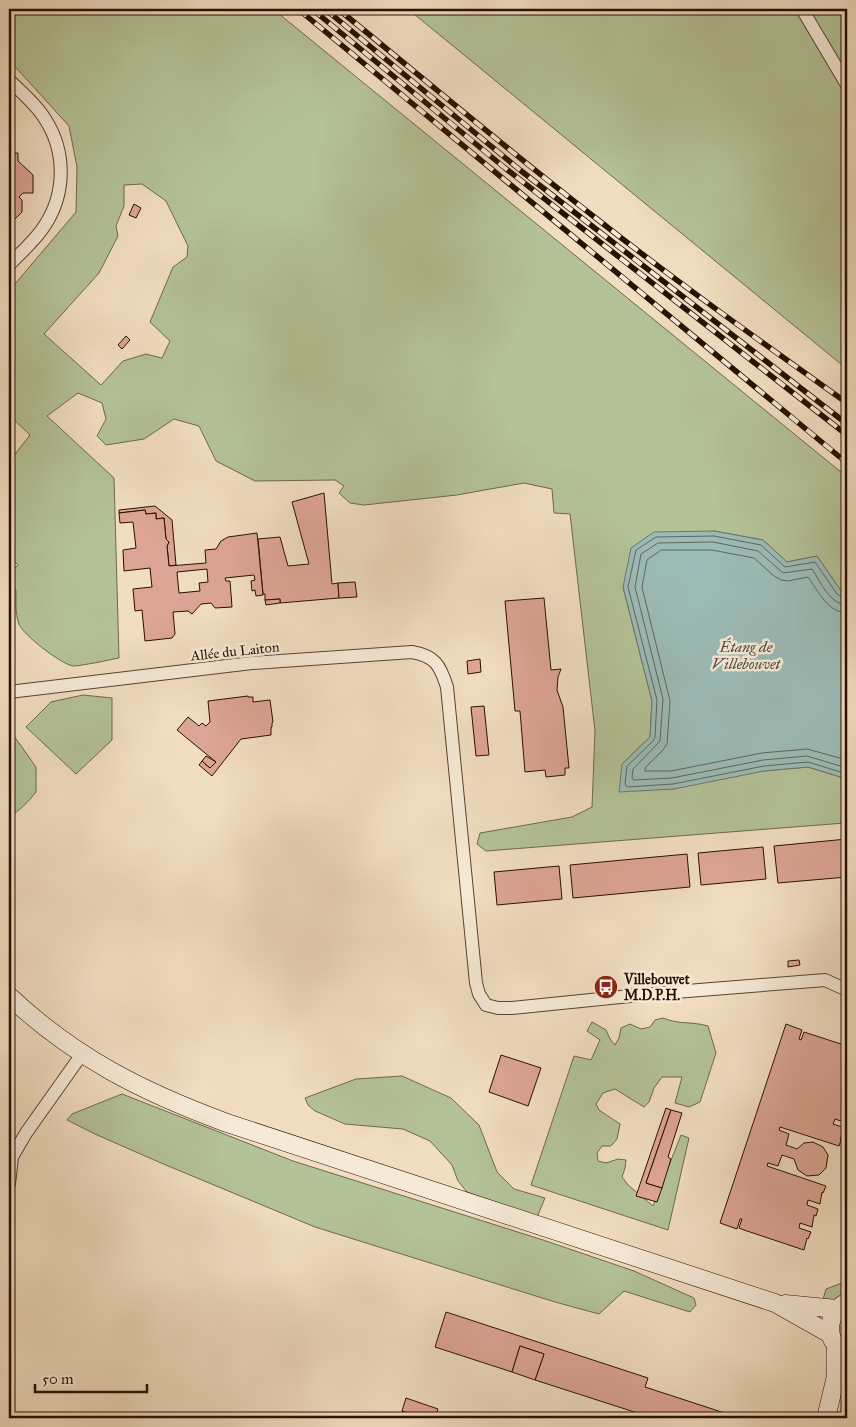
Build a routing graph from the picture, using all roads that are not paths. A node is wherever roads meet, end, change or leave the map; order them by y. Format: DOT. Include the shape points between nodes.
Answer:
graph roads {
  1 [pos="802,9"];
  2 [pos="9,80"];
  3 [pos="847,85"];
  4 [pos="9,265"];
  5 [pos="9,692"];
  6 [pos="847,990"];
  7 [pos="9,996"];
  8 [pos="82,1054"];
  9 [pos="9,1184"];
  10 [pos="774,1303"];
  11 [pos="842,1306"];
  12 [pos="838,1345"];
  13 [pos="847,1382"];
  14 [pos="826,1418"];
  15 [pos="832,1418"];
  1 -- 3 [label="street"];
  2 -- 4 [label="street" via="34,104 54,134 61,174 56,202 45,226"];
  5 -- 6 [label="street, Allée du Laiton" via="252,663 412,652 427,655 443,674 447,687 476,983 486,1005 512,1008 825,980"];
  7 -- 8 [label="street"];
  8 -- 9 [label="street" via="12,1157"];
  8 -- 10 [label="street" via="149,1092 227,1123"];
  10 -- 11 [label="street"];
  10 -- 12 [label="street"];
  11 -- 12 [label="street" via="833,1316 830,1326"];
  12 -- 14 [label="street" via="836,1376"];
  13 -- 15 [label="street"];
}
